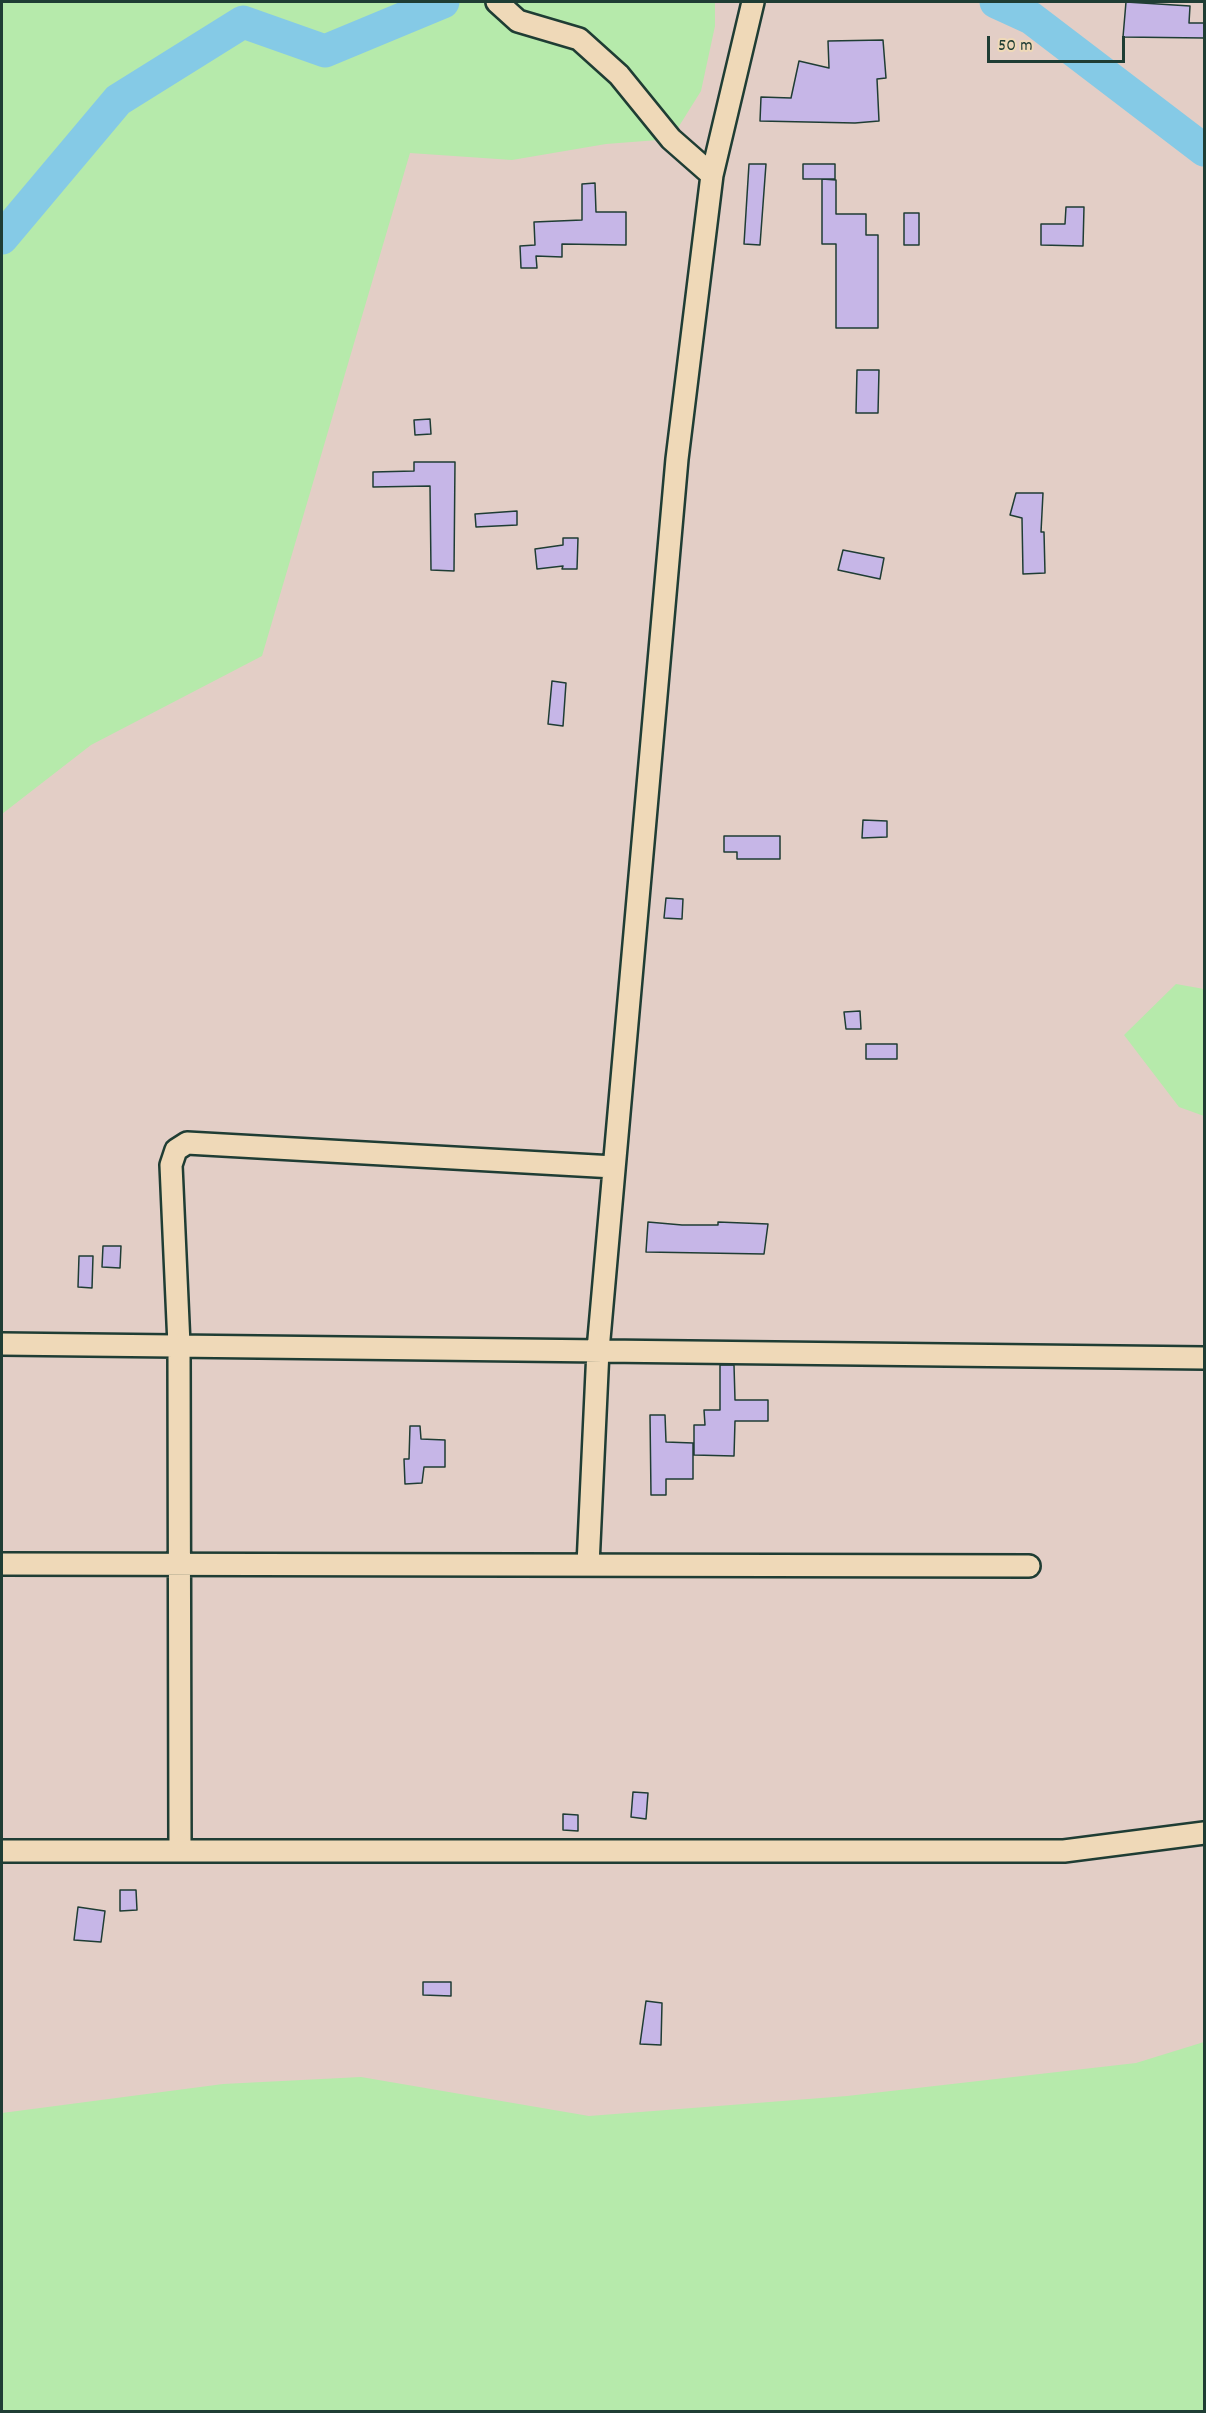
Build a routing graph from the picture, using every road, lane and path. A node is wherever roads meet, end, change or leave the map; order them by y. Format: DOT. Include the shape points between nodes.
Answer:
graph roads {
  1 [pos="497,2"];
  2 [pos="753,2"];
  3 [pos="712,175"];
  4 [pos="614,1167"];
  5 [pos="2,1344"];
  6 [pos="179,1345"];
  7 [pos="598,1350"];
  8 [pos="1204,1358"];
  9 [pos="2,1564"];
  10 [pos="179,1564"];
  11 [pos="588,1565"];
  12 [pos="1029,1566"];
  13 [pos="1204,1833"];
  14 [pos="2,1851"];
  15 [pos="180,1851"];
  1 -- 3 [label="street" via="518,21 579,39 619,75 671,139"];
  2 -- 3 [label="street"];
  3 -- 4 [label="street" via="677,459"];
  4 -- 6 [label="street" via="188,1143 176,1150 171,1165"];
  4 -- 7 [label="street"];
  5 -- 6 [label="street"];
  6 -- 7 [label="street"];
  6 -- 10 [label="street"];
  7 -- 8 [label="street"];
  7 -- 11 [label="street"];
  9 -- 10 [label="street"];
  10 -- 11 [label="street"];
  10 -- 15 [label="street"];
  11 -- 12 [label="street"];
  13 -- 15 [label="street" via="1064,1851"];
  14 -- 15 [label="street"];
}
